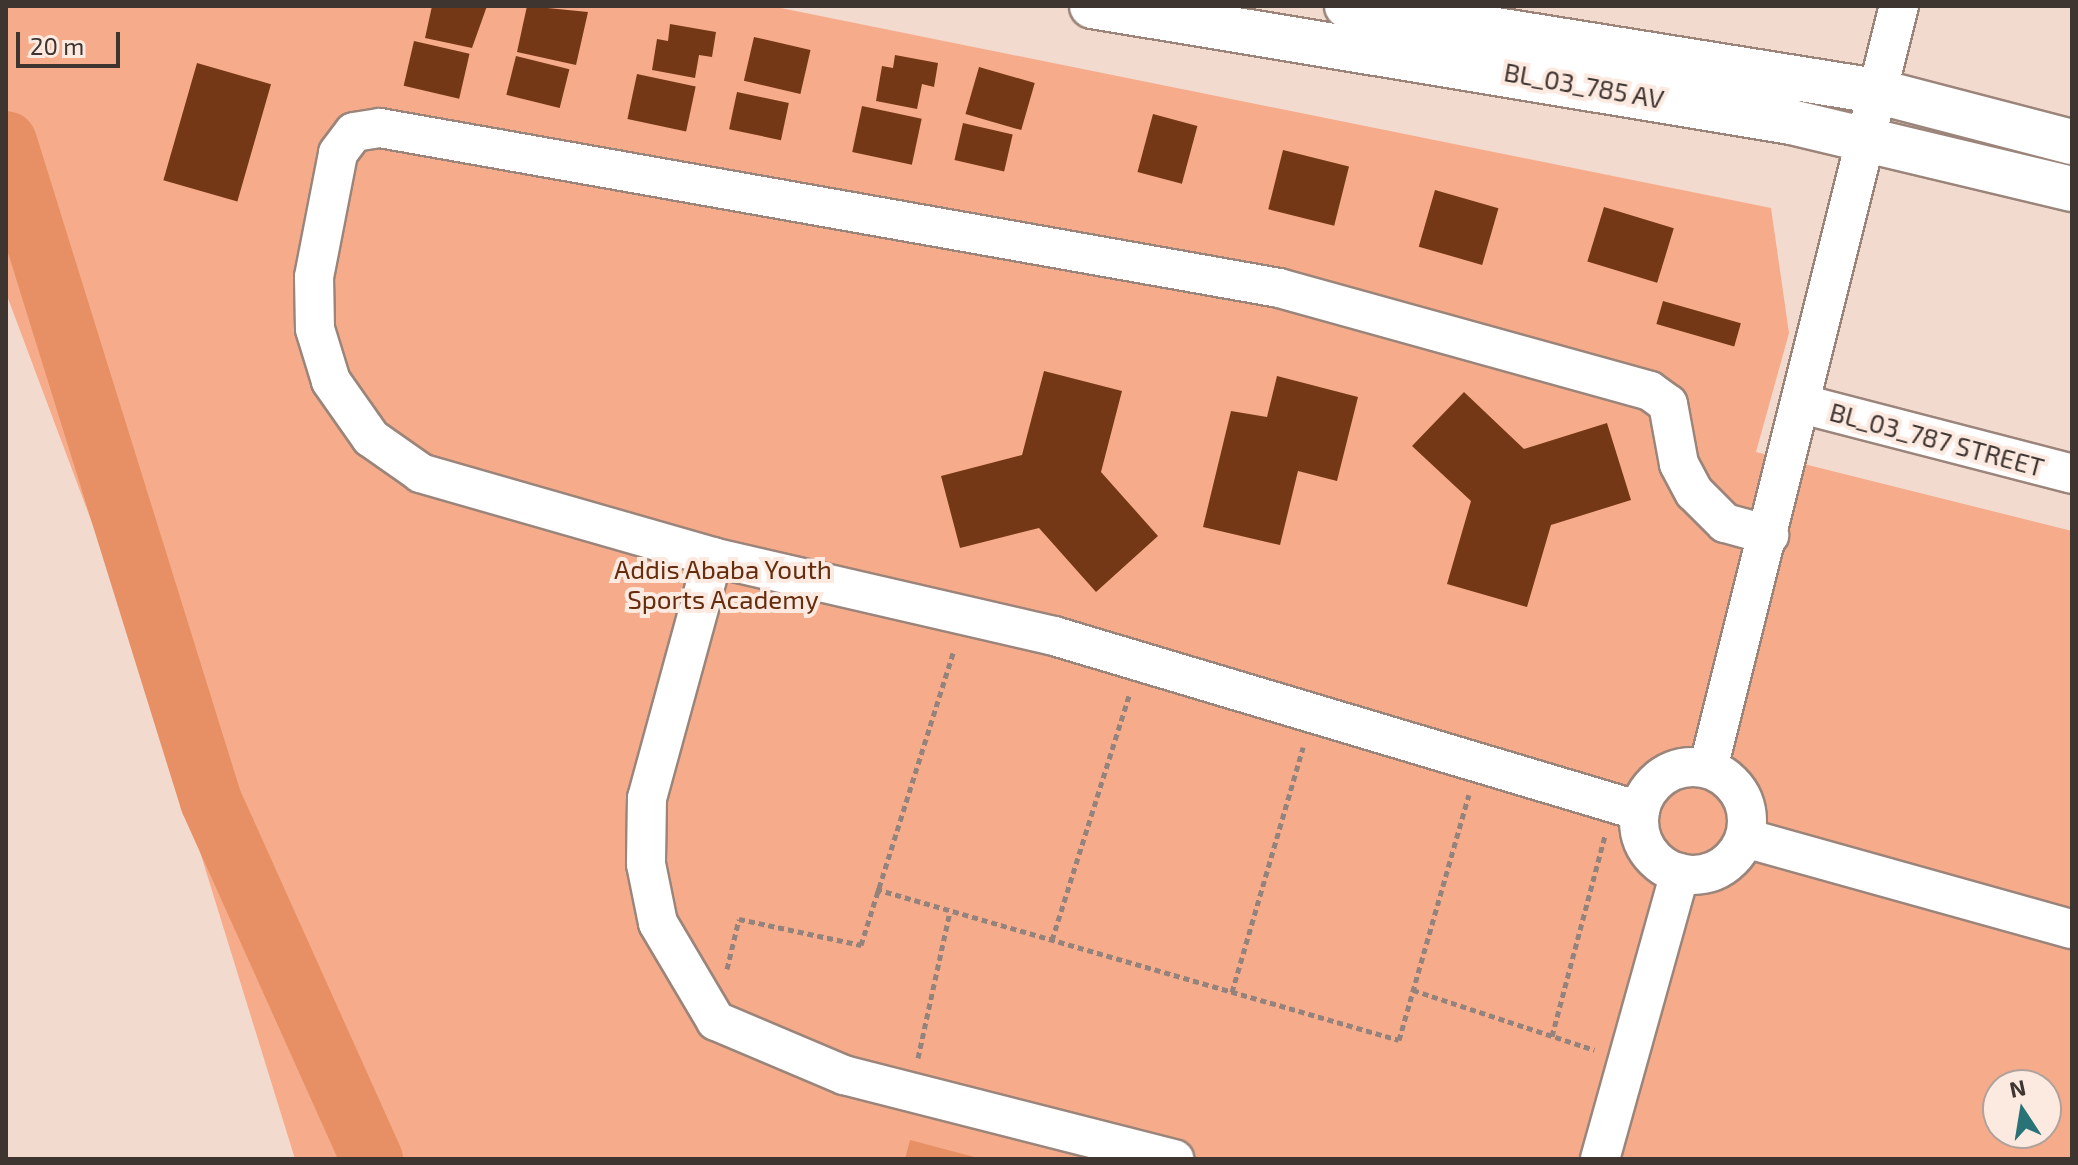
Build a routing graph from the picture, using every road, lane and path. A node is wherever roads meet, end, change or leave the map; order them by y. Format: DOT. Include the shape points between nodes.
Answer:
graph roads {
  1 [pos="1092,6"];
  2 [pos="1347,6"];
  3 [pos="1899,6"];
  4 [pos="1876,91"];
  5 [pos="1869,138"];
  6 [pos="2072,142"];
  7 [pos="2072,189"];
  8 [pos="1802,404"];
  9 [pos="2072,474"];
  10 [pos="1769,535"];
  11 [pos="713,557"];
  12 [pos="966,613"];
  13 [pos="1140,662"];
  14 [pos="1313,712"];
  15 [pos="1478,765"];
  16 [pos="1708,769"];
  17 [pos="1626,808"];
  18 [pos="1745,838"];
  19 [pos="1680,873"];
  20 [pos="876,889"];
  21 [pos="950,911"];
  22 [pos="2072,929"];
  23 [pos="1052,940"];
  24 [pos="1413,990"];
  25 [pos="1232,992"];
  26 [pos="716,1021"];
  27 [pos="1552,1036"];
  28 [pos="1629,1061"];
  29 [pos="910,1091"];
  30 [pos="1174,1159"];
  31 [pos="1600,1159"];
  1 -- 5 [label="main road, BL_03_785 AV" via="1573,81"];
  2 -- 4 [label="main road, BL_03_785 AV"];
  3 -- 4 [label="street"];
  4 -- 5 [label="street"];
  4 -- 6 [label="main road, BL_03_785 AV"];
  5 -- 7 [label="main road, BL_03_785 AV"];
  5 -- 8 [label="street"];
  8 -- 9 [label="street, BL_03_787 STREET"];
  8 -- 10 [label="street"];
  10 -- 11 [label="street" via="1725,523 1694,492 1679,464 1668,404 1650,391 1279,288 1128,256 380,128 354,132 338,153 314,277 315,329 331,381 371,438 421,473 474,494"];
  10 -- 16 [label="street"];
  11 -- 12 [label="street"];
  11 -- 26 [label="street" via="647,798 646,864 658,923"];
  12 -- 13 [label="street"];
  12 -- 20 [label="path"];
  13 -- 14 [label="street"];
  13 -- 23 [label="path"];
  14 -- 15 [label="street"];
  14 -- 25 [label="path"];
  15 -- 17 [label="street"];
  15 -- 24 [label="path"];
  16 -- 17 [label="street" via="1672,771"];
  16 -- 18 [label="street" via="1737,788 1745,804"];
  17 -- 19 [label="street" via="1647,850"];
  17 -- 27 [label="path"];
  18 -- 19 [label="street" via="1712,872"];
  18 -- 22 [label="street"];
  19 -- 28 [label="street"];
  20 -- 21 [label="path"];
  20 -- 26 [label="path" via="861,945 739,919"];
  21 -- 23 [label="path"];
  21 -- 29 [label="path"];
  23 -- 25 [label="path"];
  24 -- 25 [label="path" via="1399,1040"];
  24 -- 27 [label="path"];
  26 -- 29 [label="street" via="844,1075"];
  27 -- 28 [label="path"];
  28 -- 31 [label="street"];
  29 -- 30 [label="street"];
}
